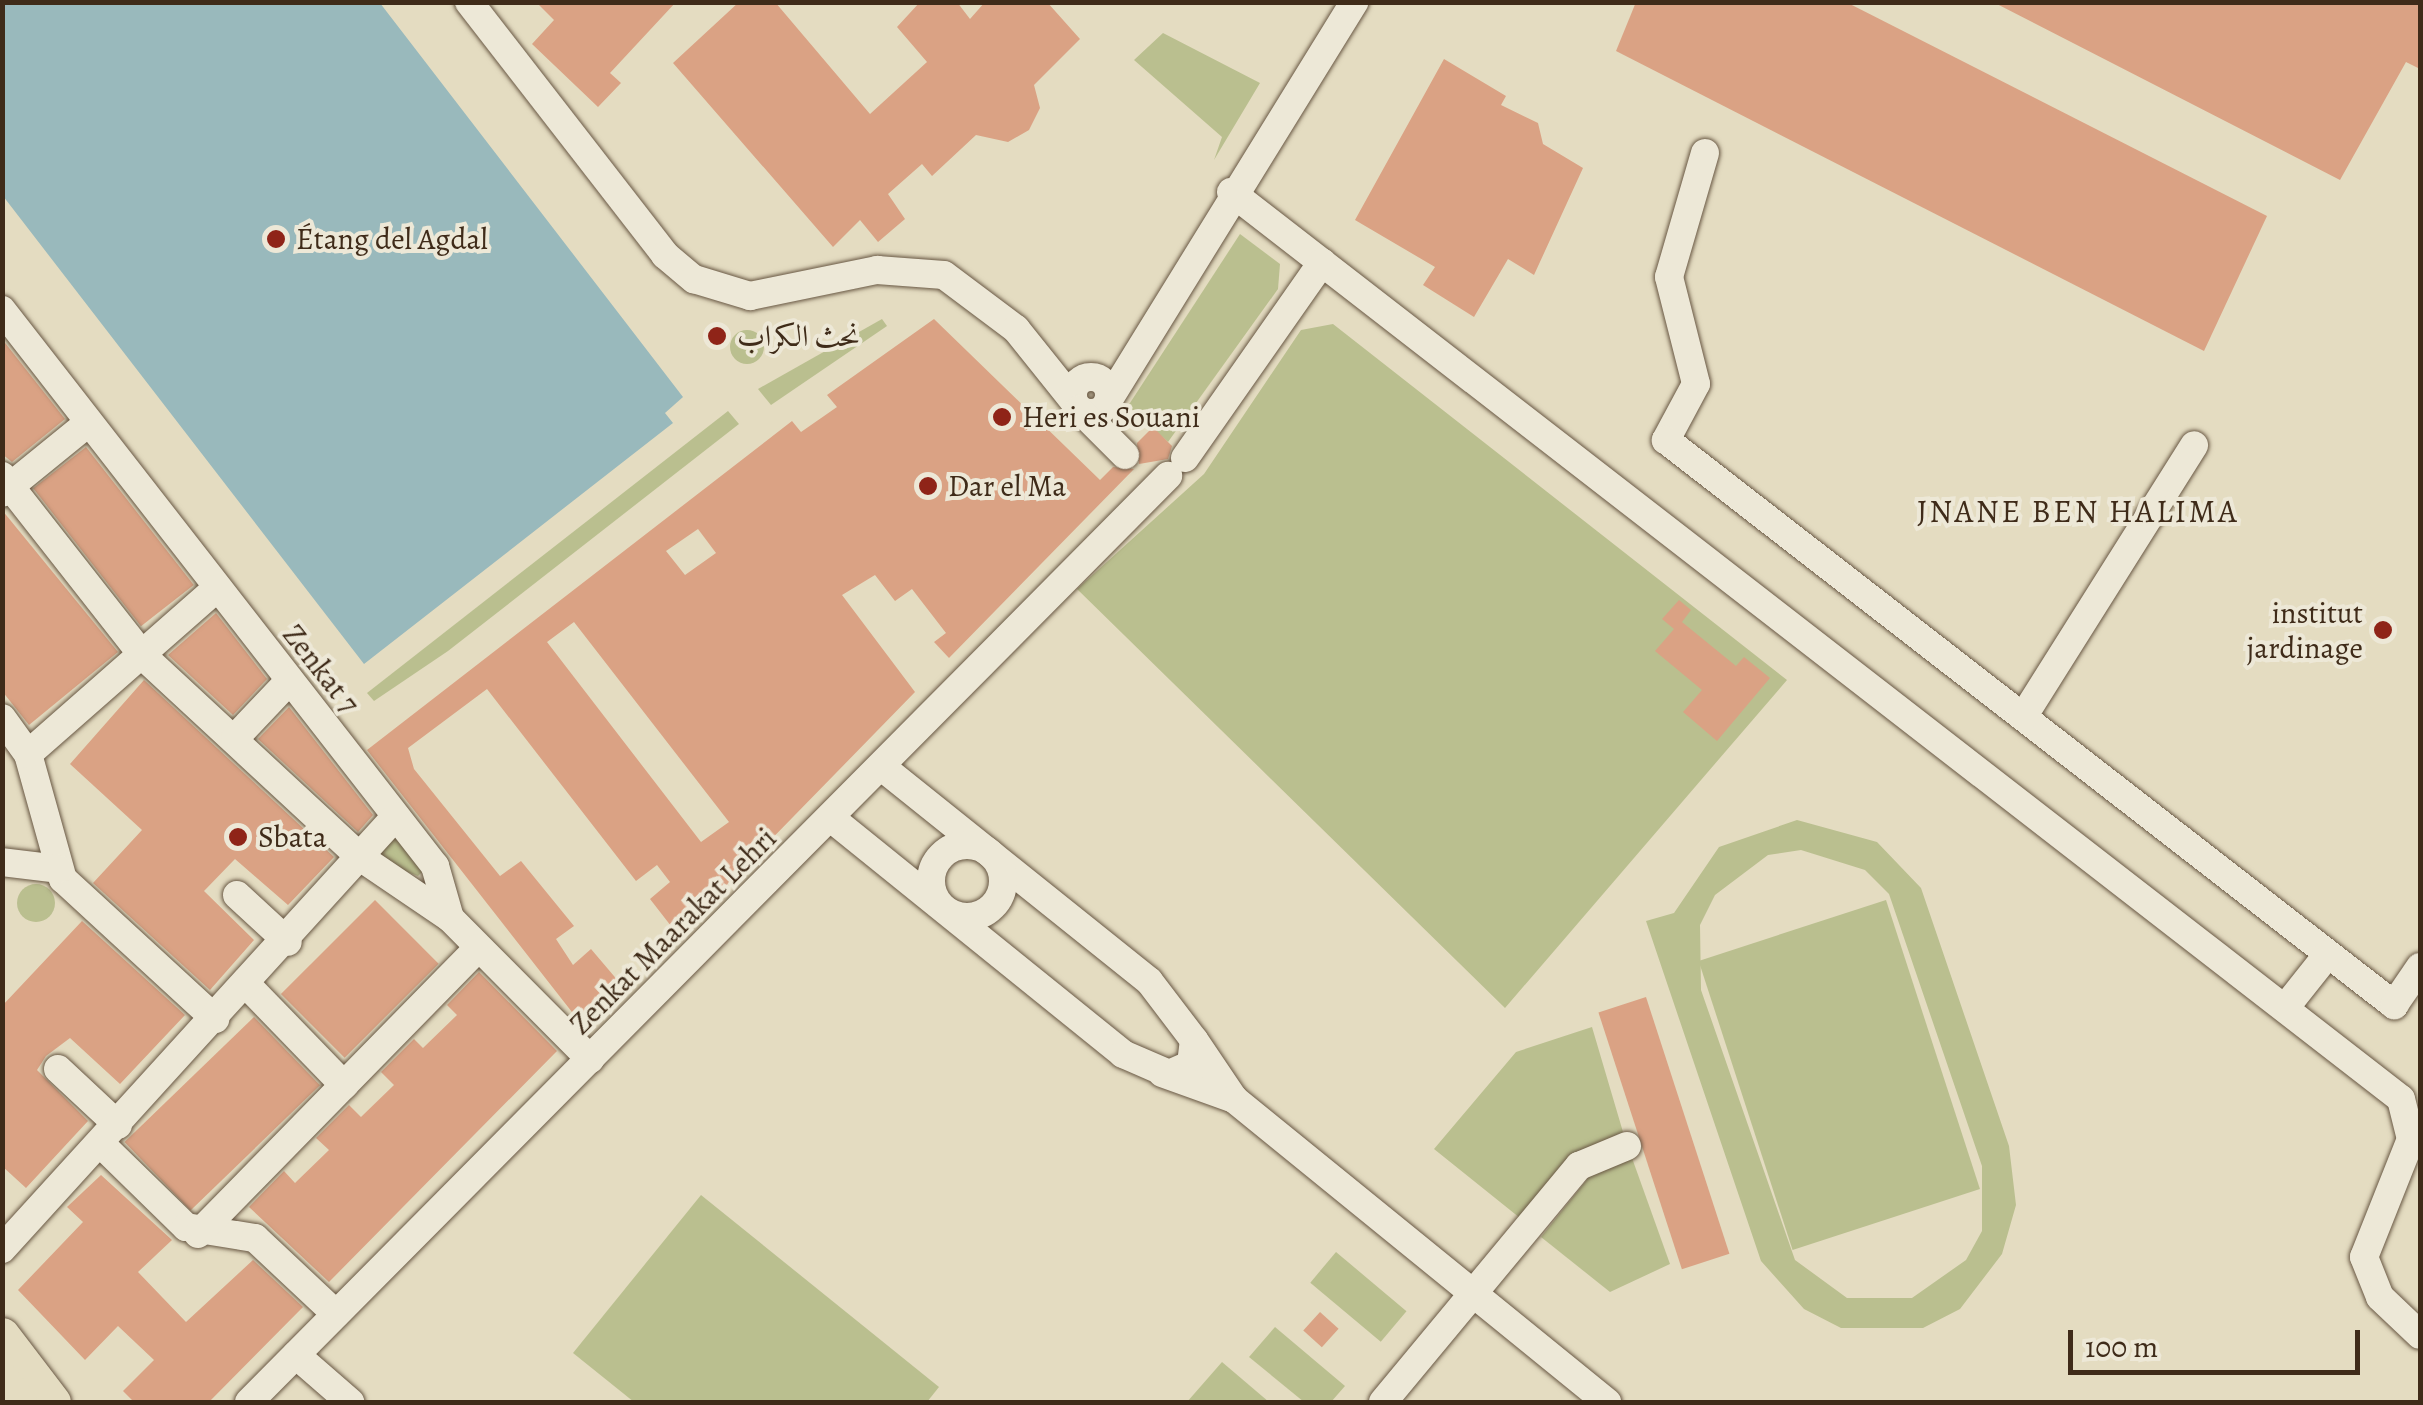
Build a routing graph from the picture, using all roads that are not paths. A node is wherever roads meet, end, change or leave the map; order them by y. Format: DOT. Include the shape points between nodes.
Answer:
graph roads {
  1 [pos="469,2"];
  2 [pos="1354,2"];
  3 [pos="1705,152"];
  4 [pos="1230,192"];
  5 [pos="1322,262"];
  6 [pos="2,310"];
  7 [pos="1016,328"];
  8 [pos="1098,385"];
  9 [pos="1075,404"];
  10 [pos="88,423"];
  11 [pos="2194,445"];
  12 [pos="5,485"];
  13 [pos="1143,505"];
  14 [pos="216,589"];
  15 [pos="143,656"];
  16 [pos="290,681"];
  17 [pos="2023,717"];
  18 [pos="2,718"];
  19 [pos="235,738"];
  20 [pos="28,754"];
  21 [pos="883,768"];
  22 [pos="396,816"];
  23 [pos="832,818"];
  24 [pos="990,854"];
  25 [pos="360,857"];
  26 [pos="2,862"];
  27 [pos="59,869"];
  28 [pos="237,895"];
  29 [pos="945,909"];
  30 [pos="450,918"];
  31 [pos="288,942"];
  32 [pos="478,948"];
  33 [pos="2328,954"];
  34 [pos="2420,967"];
  35 [pos="248,986"];
  36 [pos="2285,1008"];
  37 [pos="215,1018"];
  38 [pos="1194,1040"];
  39 [pos="590,1059"];
  40 [pos="58,1068"];
  41 [pos="1161,1073"];
  42 [pos="344,1085"];
  43 [pos="1234,1099"];
  44 [pos="2416,1121"];
  45 [pos="110,1134"];
  46 [pos="1627,1146"];
  47 [pos="198,1234"];
  48 [pos="2,1249"];
  49 [pos="1474,1294"];
  50 [pos="336,1314"];
  51 [pos="2,1334"];
  52 [pos="2420,1335"];
  53 [pos="296,1355"];
  54 [pos="2,1380"];
  55 [pos="20,1402"];
  56 [pos="53,1402"];
  57 [pos="249,1402"];
  58 [pos="350,1402"];
  59 [pos="1383,1402"];
  60 [pos="1608,1402"];
  1 -- 7 [label="street" via="665,255 694,279 750,296 923,270 960,282"];
  2 -- 4 [label="street"];
  3 -- 17 [label="street" via="1669,277 1696,384 1666,440"];
  4 -- 5 [label="street"];
  4 -- 8 [label="street" via="1134,349"];
  5 -- 13 [label="street, Zenkat Maarakat Lehri"];
  5 -- 36 [label="street"];
  6 -- 10 [label="street, Zenkat 7"];
  7 -- 8 [label="street"];
  7 -- 9 [label="street"];
  8 -- 9 [label="street" via="1095,412"];
  9 -- 13 [label="street" via="1147,482"];
  10 -- 12 [label="street"];
  10 -- 14 [label="street, Zenkat 7"];
  11 -- 17 [label="street"];
  12 -- 15 [label="street"];
  13 -- 21 [label="street, Zenkat Maarakat Lehri"];
  14 -- 15 [label="street"];
  14 -- 16 [label="street, Zenkat 7"];
  15 -- 19 [label="street"];
  15 -- 20 [label="street"];
  16 -- 19 [label="street"];
  16 -- 22 [label="street, Zenkat 7"];
  17 -- 33 [label="street"];
  18 -- 20 [label="street"];
  19 -- 25 [label="street"];
  20 -- 27 [label="street"];
  21 -- 23 [label="street, Zenkat Maarakat Lehri"];
  21 -- 24 [label="street"];
  22 -- 25 [label="street"];
  22 -- 30 [label="street, Zenkat 7" via="435,866"];
  23 -- 29 [label="street"];
  23 -- 39 [label="street, Zenkat Maarakat Lehri"];
  24 -- 29 [label="street" via="1002,874 998,899 968,917"];
  24 -- 29 [label="street" via="969,846 939,859 932,891"];
  24 -- 38 [label="street" via="1150,981"];
  25 -- 30 [label="street"];
  25 -- 31 [label="street"];
  26 -- 27 [label="street"];
  27 -- 37 [label="street"];
  28 -- 31 [label="street"];
  29 -- 41 [label="street" via="1123,1054"];
  30 -- 32 [label="street, Zenkat 7"];
  31 -- 35 [label="street"];
  32 -- 39 [label="street, Zenkat 7"];
  32 -- 42 [label="street"];
  33 -- 34 [label="street" via="2394,1005"];
  33 -- 36 [label="street"];
  35 -- 37 [label="street"];
  35 -- 42 [label="street"];
  36 -- 44 [label="street" via="2400,1099"];
  37 -- 45 [label="street"];
  38 -- 41 [label="street" via="1191,1064"];
  38 -- 43 [label="street"];
  39 -- 50 [label="street, Zenkat Maarakat Lehri"];
  40 -- 45 [label="street"];
  41 -- 43 [label="street"];
  42 -- 47 [label="street"];
  43 -- 49 [label="street"];
  44 -- 52 [label="street" via="2364,1257 2380,1298"];
  45 -- 47 [label="street"];
  45 -- 48 [label="street"];
  46 -- 49 [label="street" via="1579,1166"];
  47 -- 50 [label="street" via="255,1238"];
  49 -- 59 [label="street"];
  49 -- 60 [label="street"];
  50 -- 53 [label="street, Zenkat Maarakat Lehri"];
  51 -- 56 [label="main road"];
  53 -- 57 [label="street, Zenkat Maarakat Lehri"];
  53 -- 58 [label="street"];
  54 -- 55 [label="main road"];
}
